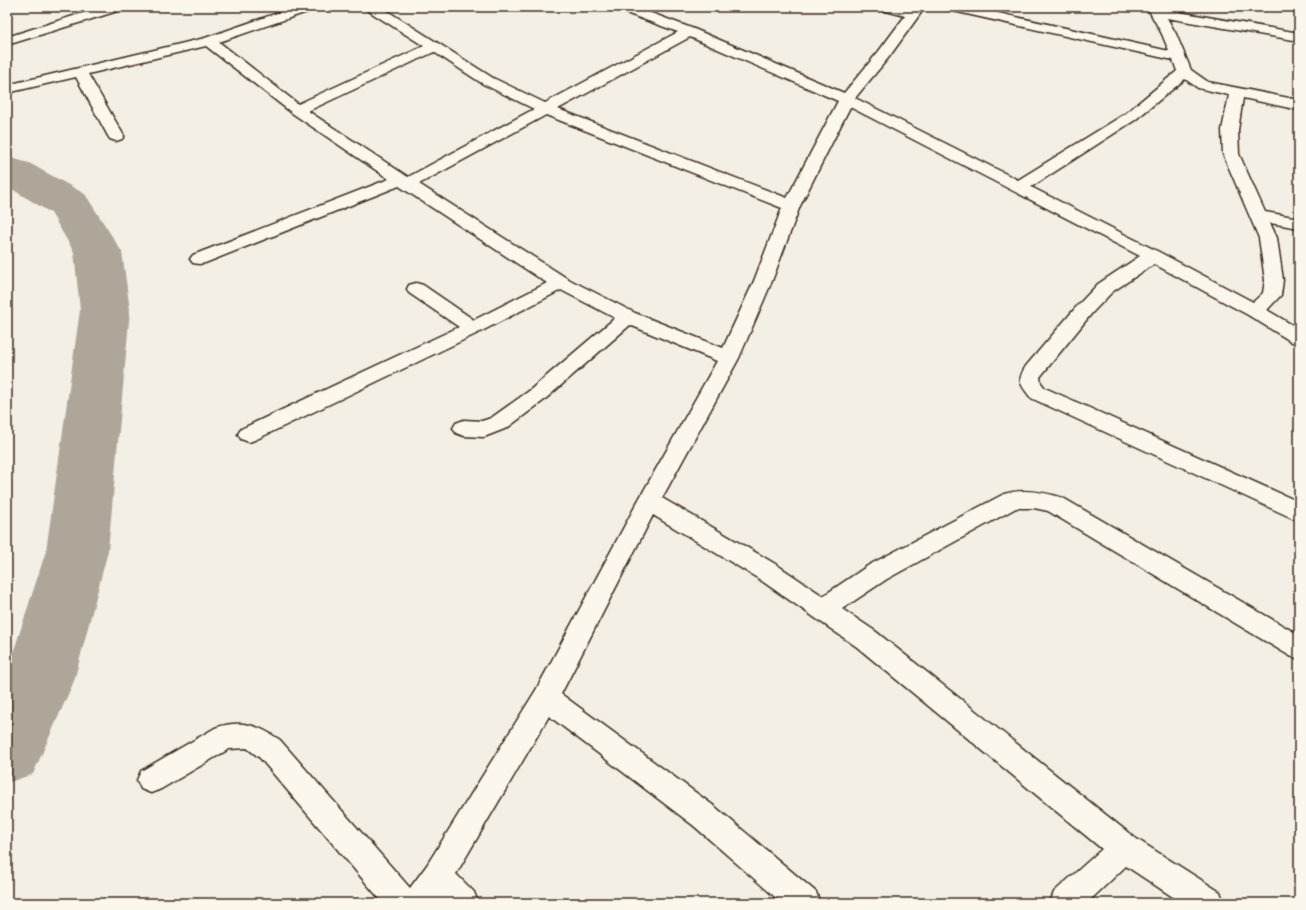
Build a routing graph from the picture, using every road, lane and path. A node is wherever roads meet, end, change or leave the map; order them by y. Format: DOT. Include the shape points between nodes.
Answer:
graph roads {
  1 [pos="116,7"];
  2 [pos="308,7"];
  3 [pos="372,7"];
  4 [pos="623,7"];
  5 [pos="887,7"];
  6 [pos="953,7"];
  7 [pos="1155,9"];
  8 [pos="915,10"];
  9 [pos="689,32"];
  10 [pos="1299,37"];
  11 [pos="7,41"];
  12 [pos="209,41"];
  13 [pos="434,47"];
  14 [pos="1179,57"];
  15 [pos="80,72"];
  16 [pos="1186,72"];
  17 [pos="7,89"];
  18 [pos="1237,92"];
  19 [pos="846,99"];
  20 [pos="1299,105"];
  21 [pos="545,109"];
  22 [pos="297,110"];
  23 [pos="116,136"];
  24 [pos="404,182"];
  25 [pos="1020,188"];
  26 [pos="791,206"];
  27 [pos="1258,216"];
  28 [pos="1299,222"];
  29 [pos="1153,256"];
  30 [pos="199,259"];
  31 [pos="561,283"];
  32 [pos="416,289"];
  33 [pos="1255,311"];
  34 [pos="628,317"];
  35 [pos="473,328"];
  36 [pos="1299,338"];
  37 [pos="728,358"];
  38 [pos="464,428"];
  39 [pos="249,434"];
  40 [pos="649,501"];
  41 [pos="1299,512"];
  42 [pos="822,610"];
  43 [pos="1299,648"];
  44 [pos="545,698"];
  45 [pos="151,780"];
  46 [pos="1124,848"];
  47 [pos="438,876"];
  48 [pos="403,903"];
  49 [pos="418,903"];
  50 [pos="463,903"];
  51 [pos="805,903"];
  52 [pos="1065,903"];
  53 [pos="1209,903"];
  1 -- 11 [label="street"];
  2 -- 12 [label="street"];
  3 -- 13 [label="street"];
  4 -- 9 [label="street"];
  5 -- 8 [label="street"];
  6 -- 14 [label="street"];
  7 -- 10 [label="street"];
  7 -- 14 [label="street"];
  8 -- 19 [label="street" via="884,54"];
  9 -- 19 [label="street"];
  9 -- 21 [label="street"];
  12 -- 15 [label="street"];
  12 -- 22 [label="street"];
  13 -- 21 [label="street" via="488,81"];
  13 -- 22 [label="street"];
  14 -- 16 [label="street"];
  15 -- 17 [label="street"];
  15 -- 23 [label="street"];
  16 -- 18 [label="street" via="1203,85"];
  16 -- 25 [label="street" via="1130,117"];
  18 -- 20 [label="street"];
  18 -- 27 [label="street" via="1230,130 1231,154"];
  19 -- 25 [label="street"];
  19 -- 26 [label="street"];
  21 -- 24 [label="street"];
  21 -- 26 [label="street"];
  22 -- 24 [label="street"];
  24 -- 30 [label="street"];
  24 -- 31 [label="street"];
  25 -- 29 [label="street"];
  26 -- 37 [label="street" via="763,281"];
  27 -- 28 [label="street"];
  27 -- 33 [label="street" via="1268,238 1274,280 1272,295"];
  29 -- 33 [label="street"];
  29 -- 41 [label="street" via="1105,288 1084,309 1033,371 1030,377 1031,384 1038,393"];
  31 -- 34 [label="street"];
  31 -- 35 [label="street"];
  32 -- 35 [label="street"];
  33 -- 36 [label="street"];
  34 -- 37 [label="street"];
  34 -- 38 [label="street" via="536,396 499,423 484,430"];
  35 -- 39 [label="street"];
  37 -- 40 [label="street"];
  40 -- 42 [label="street" via="768,572"];
  40 -- 44 [label="street"];
  42 -- 43 [label="street" via="878,572 1012,500 1038,500 1055,504"];
  42 -- 46 [label="street" via="866,639"];
  44 -- 47 [label="street"];
  44 -- 51 [label="street" via="704,816"];
  45 -- 48 [label="street" via="225,737 248,736 256,739 270,749"];
  46 -- 52 [label="street"];
  46 -- 53 [label="street"];
  47 -- 49 [label="street"];
  47 -- 50 [label="street"];
}
